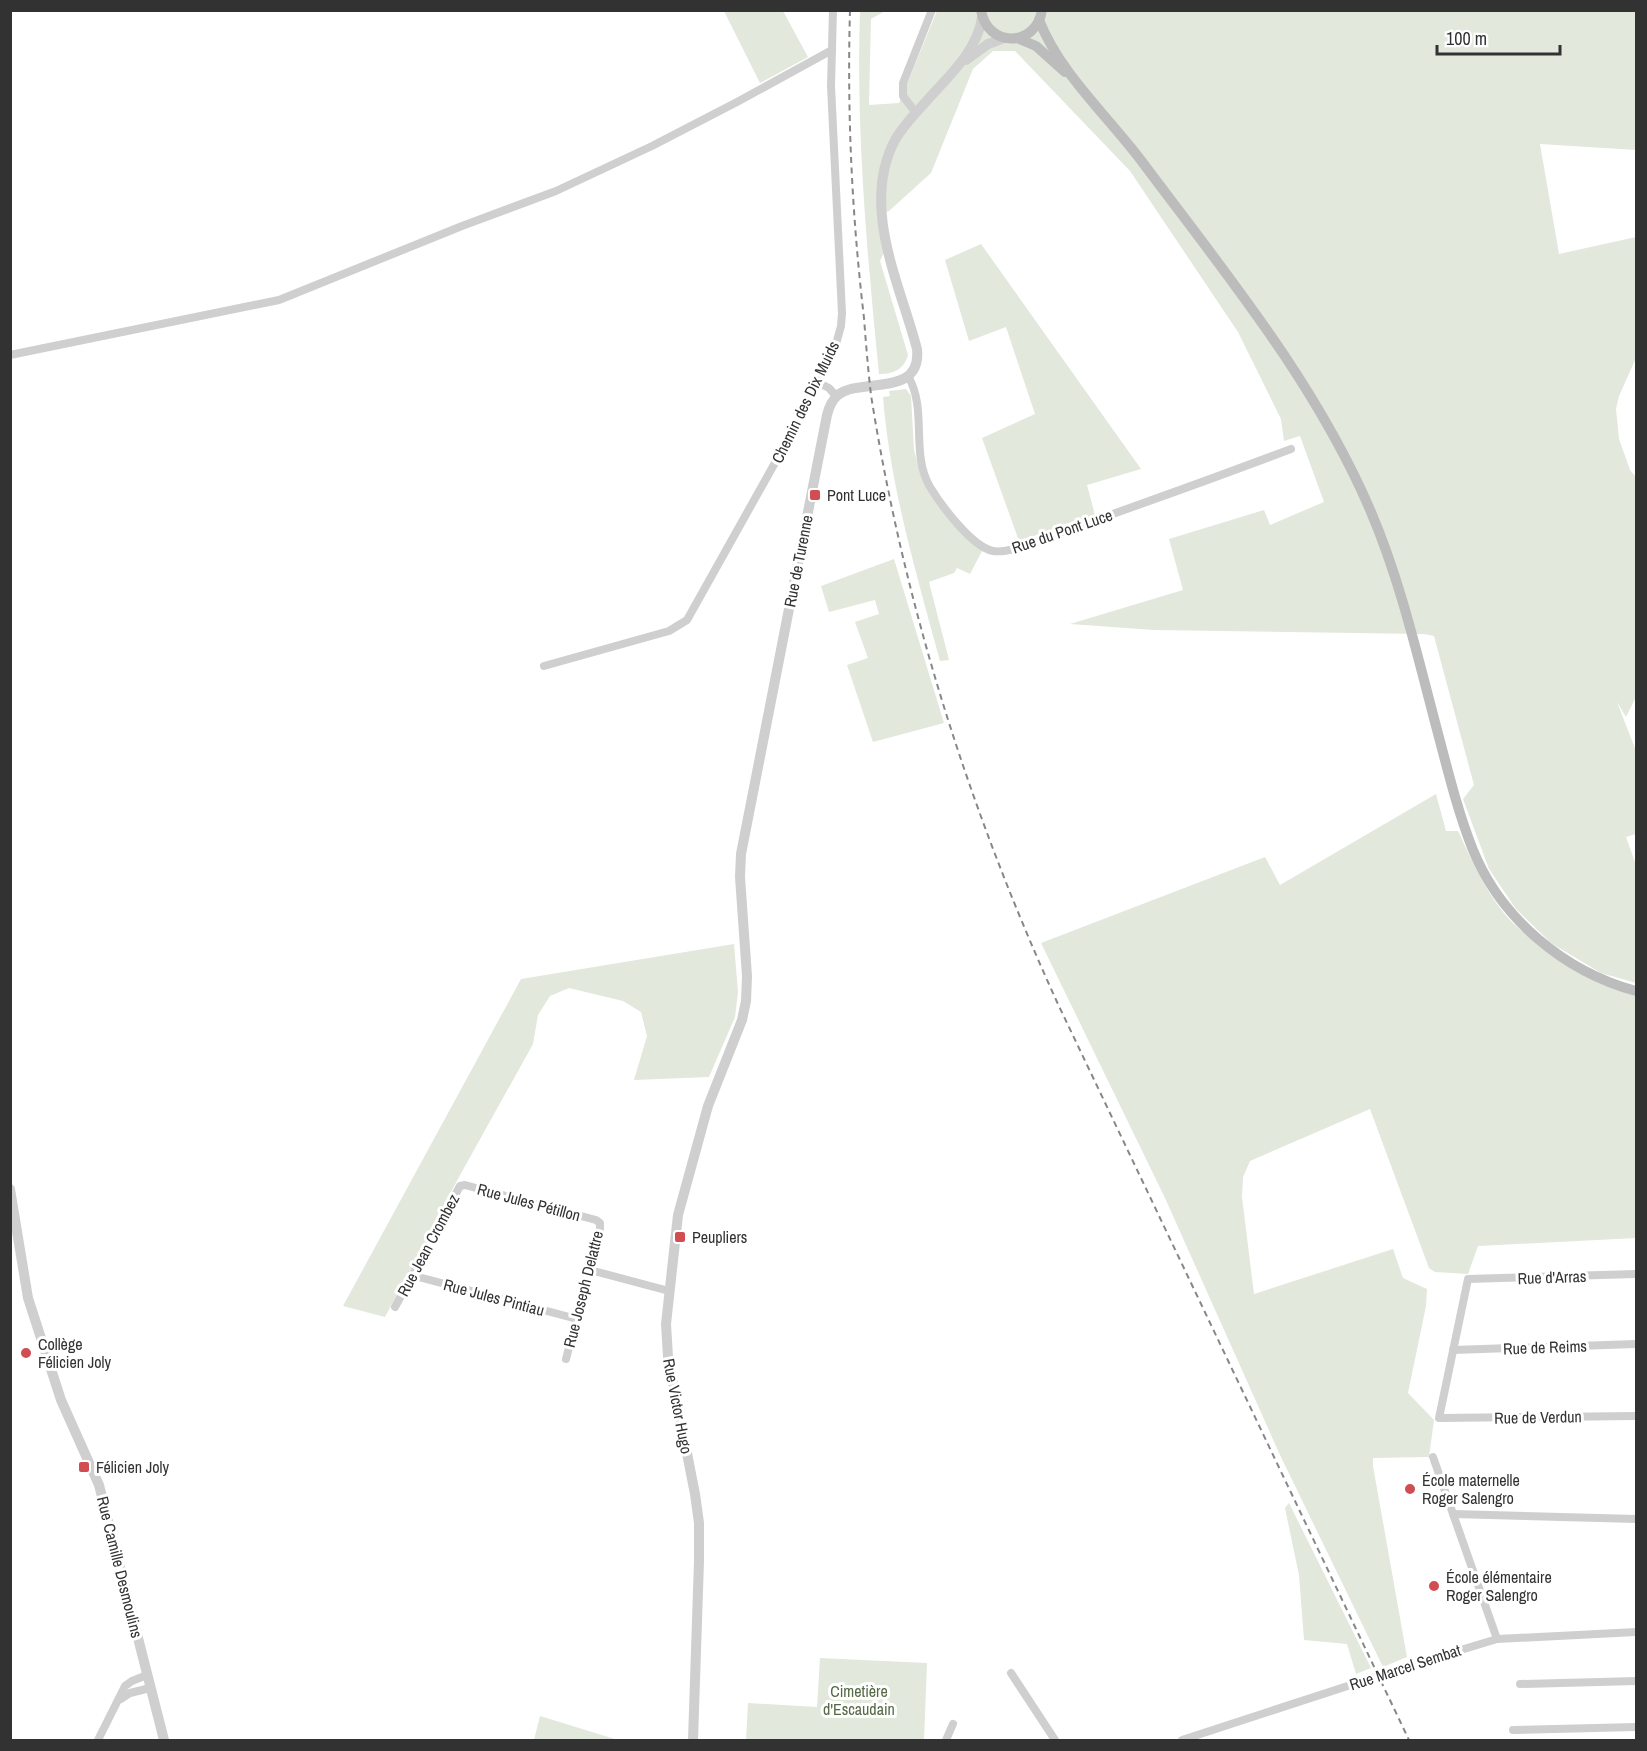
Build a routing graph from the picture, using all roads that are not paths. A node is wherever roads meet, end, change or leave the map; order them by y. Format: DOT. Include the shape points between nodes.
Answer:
graph roads {
  1 [pos="833,10"];
  2 [pos="932,10"];
  3 [pos="982,14"];
  4 [pos="1040,15"];
  5 [pos="1004,38"];
  6 [pos="1017,38"];
  7 [pos="832,50"];
  8 [pos="958,65"];
  9 [pos="1076,82"];
  10 [pos="916,113"];
  11 [pos="10,355"];
  12 [pos="908,376"];
  13 [pos="818,382"];
  14 [pos="836,396"];
  15 [pos="1291,449"];
  16 [pos="544,666"];
  17 [pos="1636,991"];
  18 [pos="719,1076"];
  19 [pos="462,1185"];
  20 [pos="10,1189"];
  21 [pos="596,1220"];
  22 [pos="590,1270"];
  23 [pos="1636,1274"];
  24 [pos="411,1275"];
  25 [pos="669,1291"];
  26 [pos="395,1307"];
  27 [pos="577,1318"];
  28 [pos="1636,1344"];
  29 [pos="1454,1350"];
  30 [pos="566,1359"];
  31 [pos="1636,1416"];
  32 [pos="1433,1457"];
  33 [pos="1453,1514"];
  34 [pos="1636,1519"];
  35 [pos="1636,1632"];
  36 [pos="1497,1640"];
  37 [pos="1011,1673"];
  38 [pos="147,1675"];
  39 [pos="1636,1681"];
  40 [pos="1520,1684"];
  41 [pos="150,1688"];
  42 [pos="118,1702"];
  43 [pos="952,1724"];
  44 [pos="1636,1727"];
  45 [pos="1513,1730"];
  46 [pos="98,1740"];
  47 [pos="164,1740"];
  48 [pos="693,1740"];
  49 [pos="946,1740"];
  50 [pos="1054,1740"];
  51 [pos="1182,1740"];
  1 -- 7 [label="street, Chemin des Dix Muids"];
  2 -- 10 [label="street" via="903,83 903,96"];
  3 -- 5 [label="main road" via="989,29"];
  3 -- 8 [label="street" via="976,39"];
  4 -- 6 [label="main road" via="1029,33"];
  4 -- 9 [label="main road" via="1048,39"];
  5 -- 6 [label="main road"];
  5 -- 8 [label="street"];
  6 -- 9 [label="main road" via="1036,46"];
  7 -- 11 [label="street" via="652,146 556,191 279,300"];
  7 -- 13 [label="street, Chemin des Dix Muids" via="842,319 836,344"];
  8 -- 10 [label="street"];
  9 -- 17 [label="main road" via="1141,160 1276,342 1346,458 1373,516 1399,589 1462,820 1494,890 1521,923 1558,954 1592,974"];
  10 -- 12 [label="street" via="890,153 881,194 888,249 918,349 916,366"];
  12 -- 14 [label="street"];
  12 -- 15 [label="street, Rue du Pont Luce" via="916,398 920,458 926,480 960,526 992,551 1067,530"];
  13 -- 14 [label="street"];
  13 -- 16 [label="street, Chemin des Dix Muids" via="742,525 684,623 669,632"];
  14 -- 18 [label="street, Rue de Turenne" via="824,426 744,838 740,870 747,995 742,1020"];
  18 -- 25 [label="street, Rue Victor Hugo" via="678,1215"];
  19 -- 21 [label="street, Rue Jules Pétillon"];
  19 -- 24 [label="street, Rue Jean Crombez"];
  20 -- 38 [label="street, Rue Camille Desmoulins" via="28,1298 58,1391 99,1485"];
  21 -- 22 [label="street, Rue Joseph Delattre" via="600,1229"];
  22 -- 25 [label="street"];
  22 -- 27 [label="street, Rue Joseph Delattre"];
  23 -- 29 [label="street, Rue d'Arras" via="1468,1279"];
  24 -- 26 [label="street, Rue Jean Crombez"];
  24 -- 27 [label="street, Rue Jules Pintiau"];
  25 -- 48 [label="street, Rue Victor Hugo" via="668,1357 699,1522"];
  27 -- 30 [label="street, Rue Joseph Delattre"];
  28 -- 29 [label="street, Rue de Reims"];
  29 -- 31 [label="street, Rue de Verdun" via="1439,1418"];
  32 -- 33 [label="street"];
  33 -- 34 [label="street"];
  33 -- 36 [label="street"];
  35 -- 36 [label="street, Rue Marcel Sembat"];
  36 -- 51 [label="street, Rue Marcel Sembat, bridge"];
  37 -- 50 [label="street"];
  38 -- 41 [label="street, Rue Camille Desmoulins"];
  38 -- 42 [label="street" via="128,1683"];
  39 -- 40 [label="street"];
  41 -- 42 [label="street" via="130,1692"];
  41 -- 47 [label="street, Rue Camille Desmoulins"];
  42 -- 46 [label="street"];
  43 -- 49 [label="street"];
  44 -- 45 [label="street"];
}
